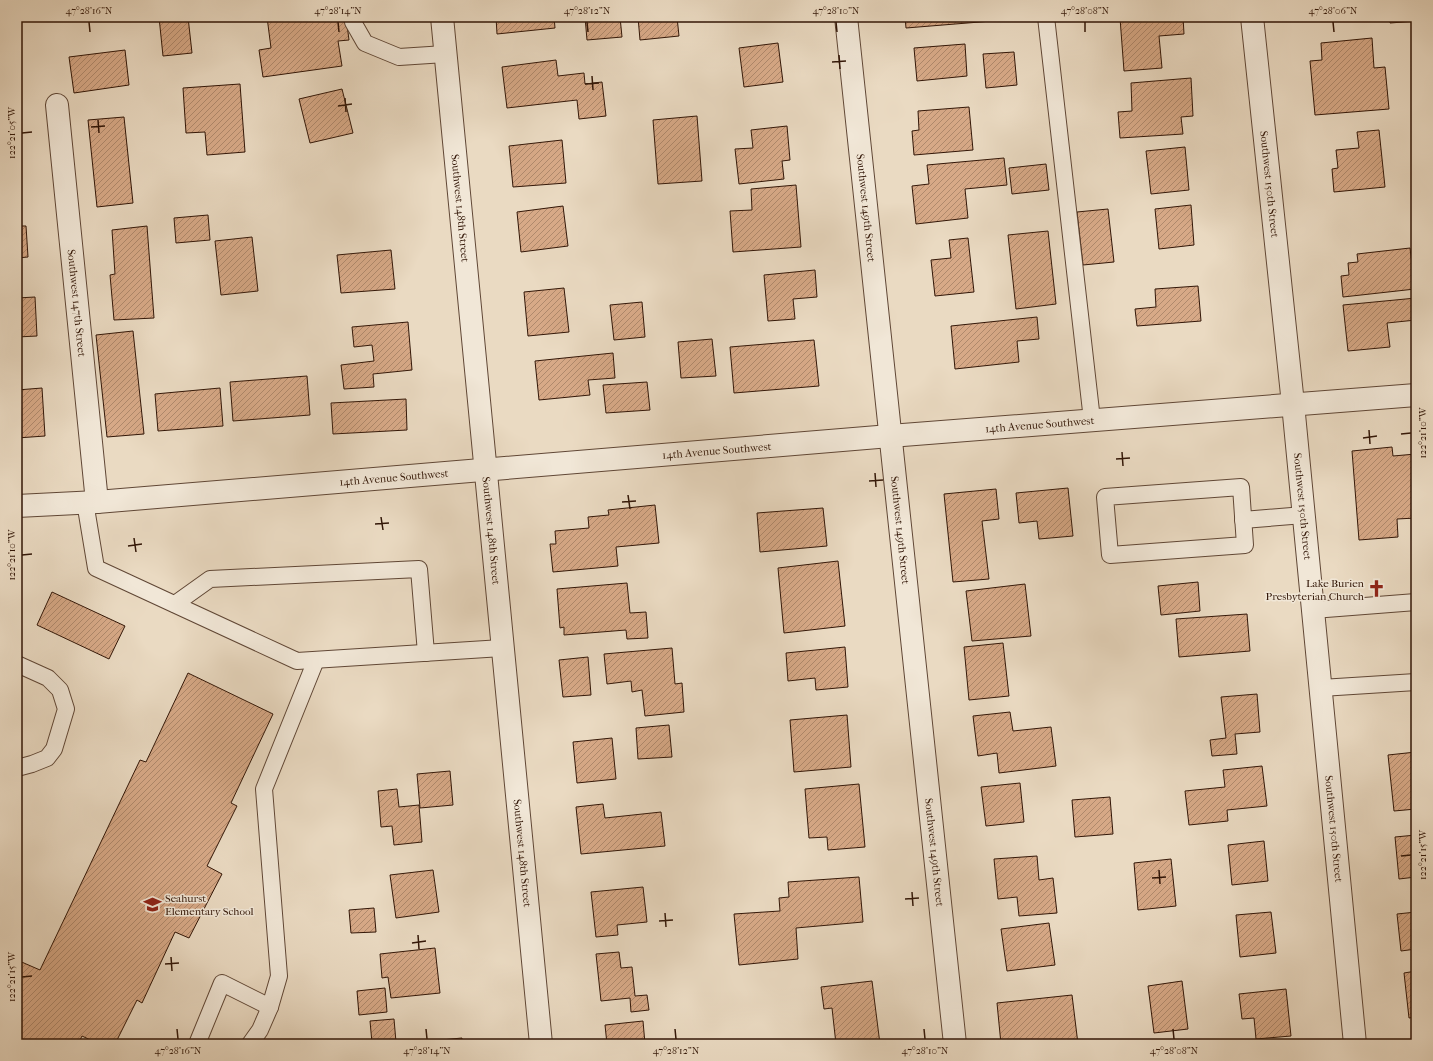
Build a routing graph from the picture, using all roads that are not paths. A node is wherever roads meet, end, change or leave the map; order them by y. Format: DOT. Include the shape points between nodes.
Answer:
graph roads {
  1 [pos="353,17"];
  2 [pos="442,17"];
  3 [pos="846,17"];
  4 [pos="1046,17"];
  5 [pos="1252,17"];
  6 [pos="445,54"];
  7 [pos="57,105"];
  8 [pos="1416,395"];
  9 [pos="1293,404"];
  10 [pos="1092,420"];
  11 [pos="890,436"];
  12 [pos="485,470"];
  13 [pos="91,502"];
  14 [pos="17,506"];
  15 [pos="1304,516"];
  16 [pos="1243,520"];
  17 [pos="1416,602"];
  18 [pos="175,604"];
  19 [pos="1313,610"];
  20 [pos="502,648"];
  21 [pos="426,653"];
  22 [pos="316,660"];
  23 [pos="17,664"];
  24 [pos="1416,682"];
  25 [pos="1321,688"];
  26 [pos="17,768"];
  27 [pos="270,1007"];
  28 [pos="197,1044"];
  29 [pos="250,1044"];
  30 [pos="540,1044"];
  31 [pos="955,1044"];
  32 [pos="1355,1044"];
  1 -- 6 [label="lane" via="353,22 365,43 399,57"];
  2 -- 6 [label="street, Southwest 148th Street"];
  3 -- 11 [label="street, Southwest 149th Street"];
  4 -- 10 [label="lane"];
  5 -- 9 [label="street, Southwest 150th Street"];
  6 -- 12 [label="street, Southwest 148th Street"];
  7 -- 13 [label="street, Southwest 147th Street"];
  8 -- 9 [label="street, 14th Avenue Southwest"];
  9 -- 10 [label="street, 14th Avenue Southwest"];
  9 -- 15 [label="street, Southwest 150th Street"];
  10 -- 11 [label="street, 14th Avenue Southwest"];
  11 -- 12 [label="street, 14th Avenue Southwest"];
  11 -- 31 [label="street, Southwest 149th Street"];
  12 -- 13 [label="street, 14th Avenue Southwest"];
  12 -- 20 [label="street, Southwest 148th Street"];
  13 -- 14 [label="street, 14th Avenue Southwest"];
  13 -- 18 [label="lane" via="96,568"];
  15 -- 16 [label="lane"];
  15 -- 19 [label="street, Southwest 150th Street"];
  16 -- 16 [label="lane" via="1241,487 1106,497 1110,555 1245,545"];
  17 -- 19 [label="lane"];
  18 -- 21 [label="lane" via="210,579 419,569"];
  18 -- 22 [label="lane" via="297,661"];
  19 -- 25 [label="street, Southwest 150th Street"];
  20 -- 21 [label="lane"];
  20 -- 30 [label="street, Southwest 148th Street"];
  21 -- 22 [label="lane"];
  22 -- 27 [label="lane" via="264,789 279,976"];
  23 -- 26 [label="lane" via="48,678 60,690 66,709 54,749 47,758"];
  24 -- 25 [label="lane"];
  25 -- 32 [label="street, Southwest 150th Street"];
  27 -- 28 [label="lane" via="222,983"];
  27 -- 29 [label="lane" via="260,1030"];
}
